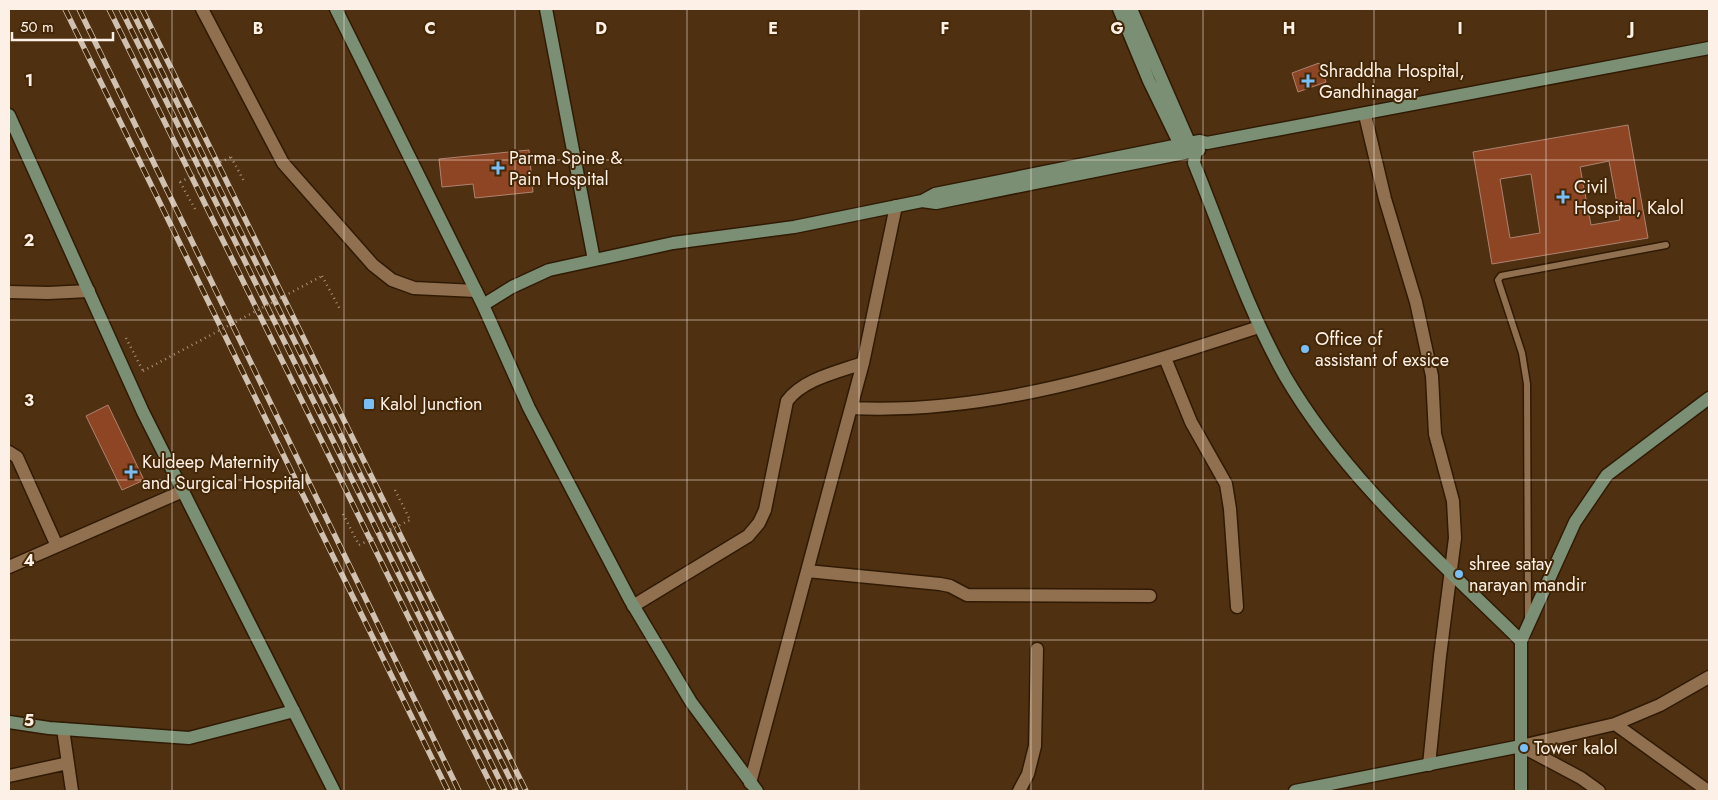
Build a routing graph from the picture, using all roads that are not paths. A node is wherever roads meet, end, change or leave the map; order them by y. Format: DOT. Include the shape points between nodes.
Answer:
graph roads {
  1 [pos="202,9"];
  2 [pos="336,9"];
  3 [pos="546,9"];
  4 [pos="1119,9"];
  5 [pos="1131,9"];
  6 [pos="1709,48"];
  7 [pos="9,115"];
  8 [pos="1365,115"];
  9 [pos="1188,151"];
  10 [pos="896,206"];
  11 [pos="1666,245"];
  12 [pos="594,260"];
  13 [pos="476,291"];
  14 [pos="9,292"];
  15 [pos="89,292"];
  16 [pos="483,305"];
  17 [pos="1259,327"];
  18 [pos="1165,358"];
  19 [pos="863,363"];
  20 [pos="1709,398"];
  21 [pos="852,408"];
  22 [pos="9,452"];
  23 [pos="183,491"];
  24 [pos="57,546"];
  25 [pos="9,567"];
  26 [pos="1450,571"];
  27 [pos="807,572"];
  28 [pos="1150,596"];
  29 [pos="633,606"];
  30 [pos="1236,607"];
  31 [pos="1528,626"];
  32 [pos="1521,642"];
  33 [pos="1036,650"];
  34 [pos="1709,677"];
  35 [pos="294,711"];
  36 [pos="9,722"];
  37 [pos="1615,724"];
  38 [pos="63,730"];
  39 [pos="1521,746"];
  40 [pos="68,763"];
  41 [pos="1429,765"];
  42 [pos="9,776"];
  43 [pos="1325,786"];
  44 [pos="754,787"];
  45 [pos="72,791"];
  46 [pos="334,791"];
  47 [pos="1019,791"];
  48 [pos="1295,791"];
  49 [pos="1345,791"];
  50 [pos="1521,791"];
  51 [pos="1599,791"];
  52 [pos="1708,791"];
  1 -- 13 [label="street" via="283,162 373,264 392,280 414,288"];
  2 -- 13 [label="street"];
  3 -- 12 [label="street"];
  4 -- 9 [label="street" via="1149,81"];
  5 -- 9 [label="street"];
  6 -- 8 [label="street"];
  7 -- 15 [label="street"];
  8 -- 9 [label="street" via="1207,143 1200,141"];
  8 -- 26 [label="street" via="1385,199 1416,302 1432,376 1435,434 1452,500 1456,538"];
  9 -- 10 [label="street" via="935,194 922,201"];
  9 -- 17 [label="street"];
  10 -- 12 [label="street" via="794,227 673,243"];
  10 -- 19 [label="street"];
  11 -- 31 [label="lane" via="1501,276 1498,280 1522,353 1527,384"];
  12 -- 16 [label="street" via="549,270"];
  13 -- 16 [label="street"];
  14 -- 15 [label="street"];
  15 -- 23 [label="street"];
  16 -- 29 [label="street" via="529,408"];
  17 -- 18 [label="street"];
  17 -- 26 [label="street" via="1286,377 1360,481"];
  18 -- 21 [label="street" via="1097,378 994,399 890,410"];
  18 -- 30 [label="street" via="1191,422 1226,484"];
  19 -- 21 [label="street"];
  19 -- 29 [label="street" via="804,385 786,401 765,510 754,530"];
  20 -- 31 [label="street" via="1607,475 1575,522"];
  21 -- 27 [label="street"];
  22 -- 24 [label="street" via="17,458"];
  23 -- 24 [label="street"];
  23 -- 35 [label="street"];
  24 -- 25 [label="street"];
  26 -- 32 [label="street"];
  26 -- 41 [label="street"];
  27 -- 28 [label="street" via="940,584 967,595"];
  27 -- 44 [label="street"];
  29 -- 44 [label="street" via="690,702"];
  31 -- 32 [label="street"];
  32 -- 39 [label="street"];
  33 -- 47 [label="street" via="1035,746 1032,763"];
  34 -- 37 [label="street" via="1660,705"];
  35 -- 38 [label="street" via="189,738"];
  35 -- 46 [label="street"];
  36 -- 38 [label="street"];
  37 -- 39 [label="street"];
  37 -- 52 [label="street"];
  38 -- 40 [label="street"];
  39 -- 41 [label="street"];
  39 -- 50 [label="street"];
  39 -- 51 [label="street"];
  40 -- 42 [label="street"];
  40 -- 45 [label="street"];
  41 -- 43 [label="street"];
  43 -- 48 [label="street"];
  43 -- 49 [label="street"];
}
